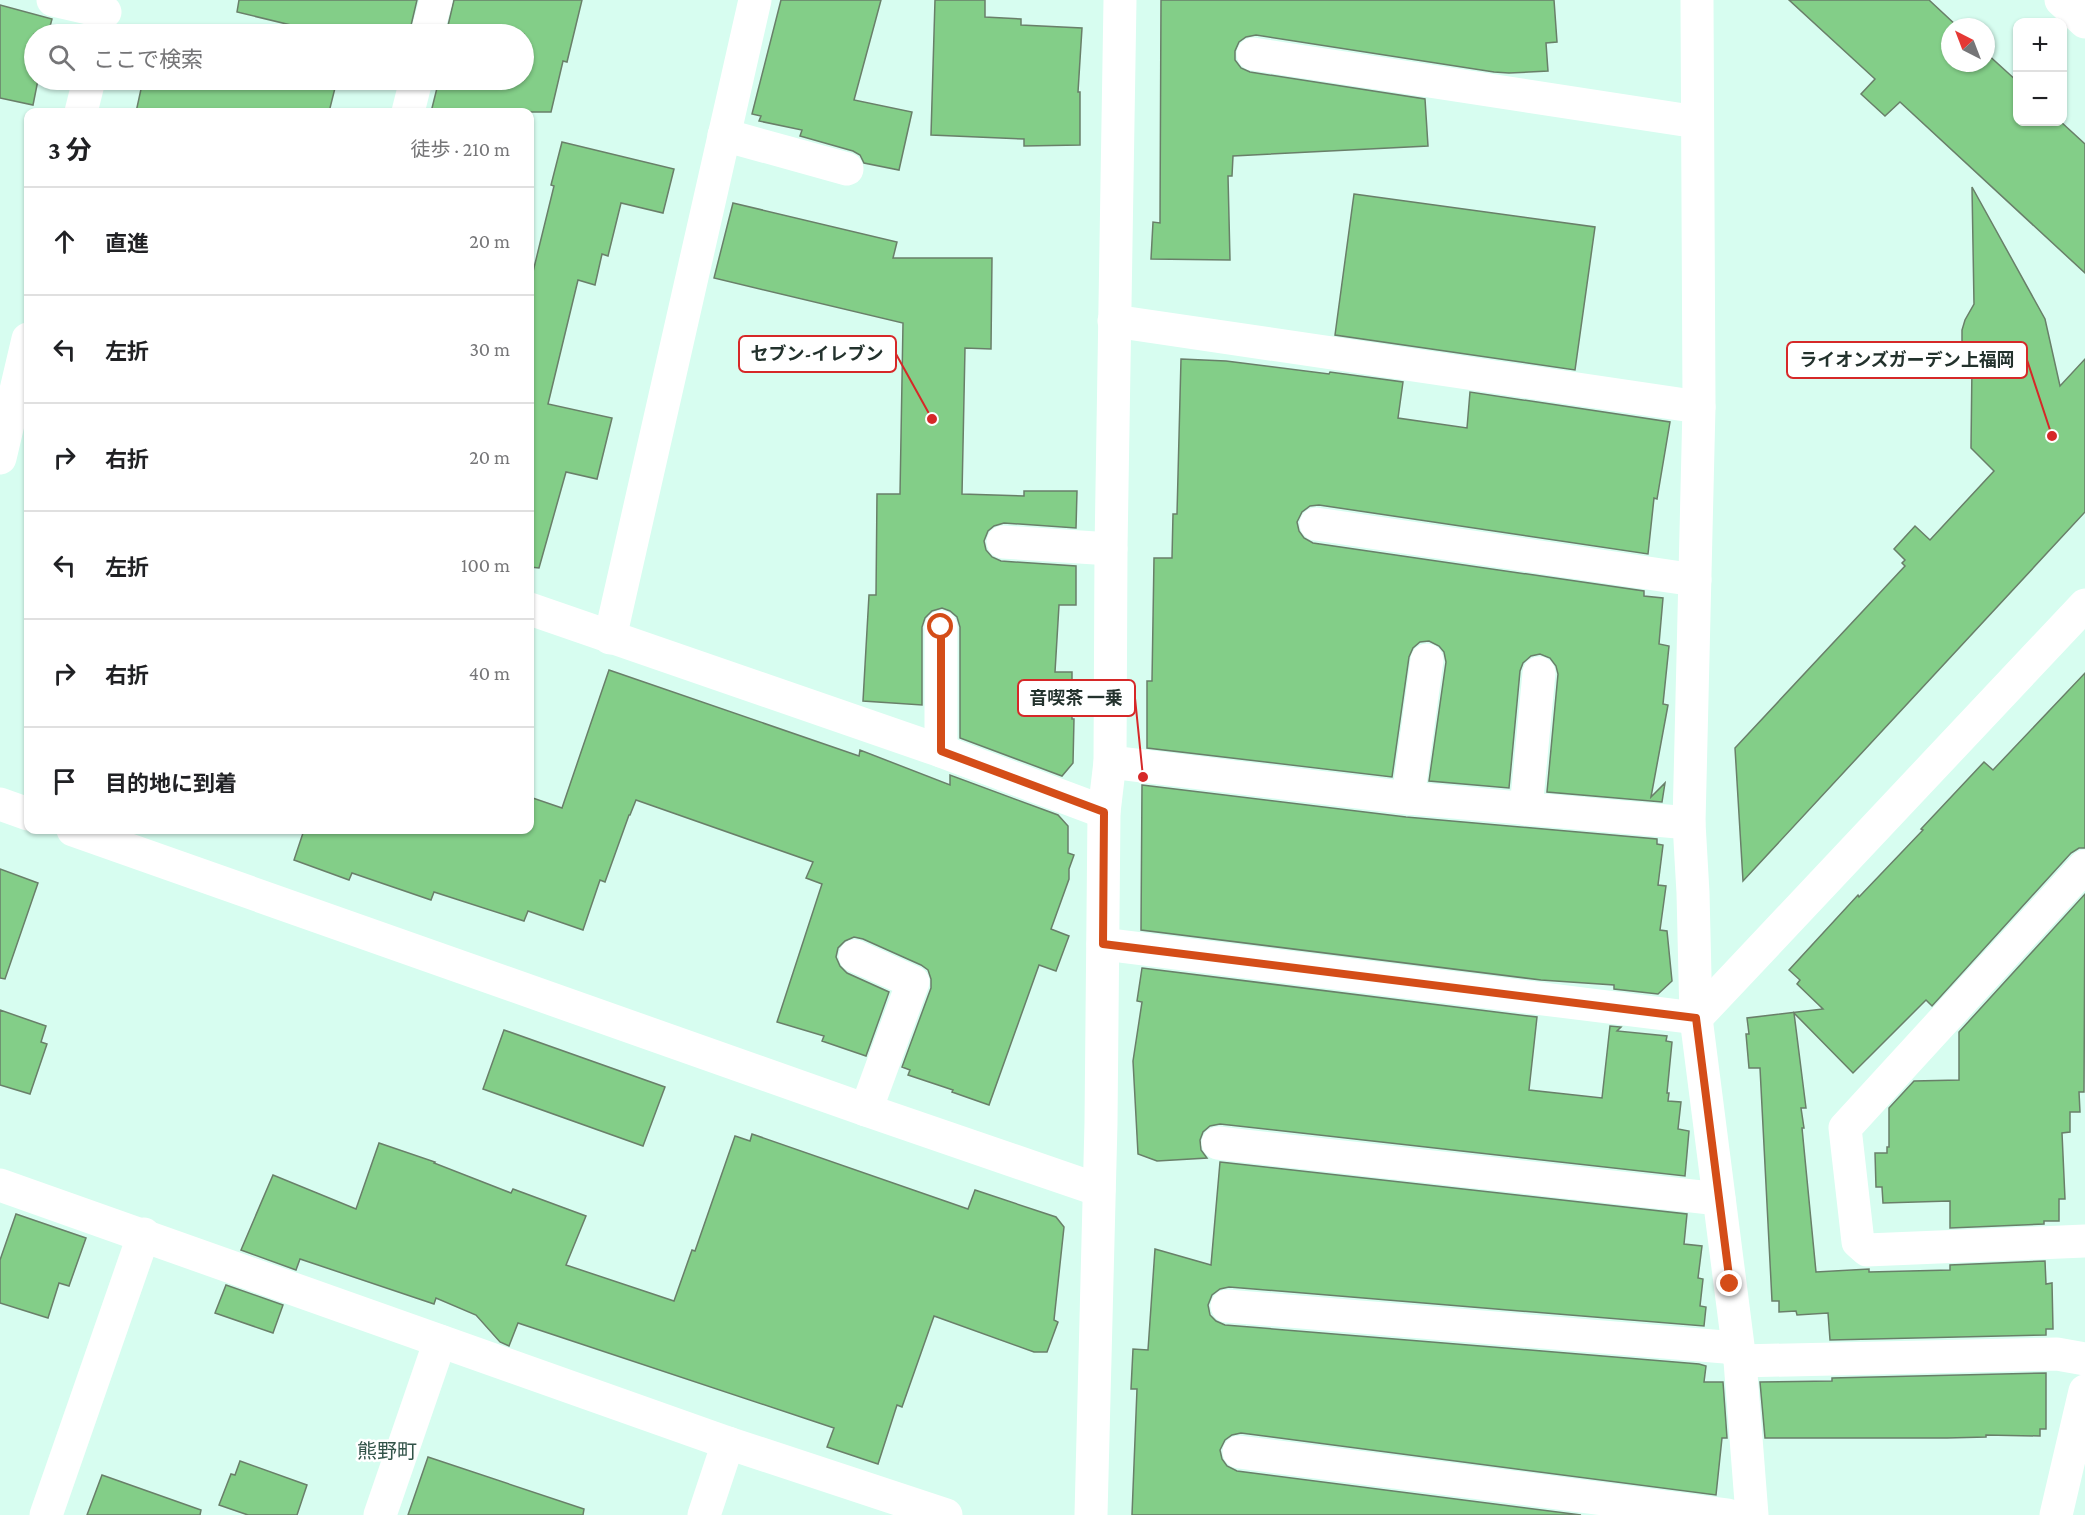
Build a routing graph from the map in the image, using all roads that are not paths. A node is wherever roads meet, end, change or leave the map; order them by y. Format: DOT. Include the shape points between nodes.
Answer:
graph roads {
  1 [pos="53,0"];
  2 [pos="436,0"];
  3 [pos="755,0"];
  4 [pos="1120,0"];
  5 [pos="1697,0"];
  6 [pos="2061,0"];
  7 [pos="104,15"];
  8 [pos="2085,22"];
  9 [pos="430,24"];
  10 [pos="1253,54"];
  11 [pos="86,90"];
  12 [pos="414,90"];
  13 [pos="82,108"];
  14 [pos="409,108"];
  15 [pos="1697,122"];
  16 [pos="724,135"];
  17 [pos="847,169"];
  18 [pos="1114,321"];
  19 [pos="24,361"];
  20 [pos="1699,407"];
  21 [pos="12,427"];
  22 [pos="0,458"];
  23 [pos="1316,524"];
  24 [pos="1003,542"];
  25 [pos="1111,549"];
  26 [pos="1695,580"];
  27 [pos="2085,604"];
  28 [pos="534,610"];
  29 [pos="941,627"];
  30 [pos="610,638"];
  31 [pos="1427,660"];
  32 [pos="1539,673"];
  33 [pos="941,751"];
  34 [pos="1110,762"];
  35 [pos="1408,798"];
  36 [pos="0,804"];
  37 [pos="1526,809"];
  38 [pos="1104,812"];
  39 [pos="24,813"];
  40 [pos="1689,824"];
  41 [pos="84,834"];
  42 [pos="2085,866"];
  43 [pos="1103,944"];
  44 [pos="855,956"];
  45 [pos="1696,1018"];
  46 [pos="866,1110"];
  47 [pos="1218,1143"];
  48 [pos="0,1185"];
  49 [pos="1099,1190"];
  50 [pos="1719,1199"];
  51 [pos="144,1234"];
  52 [pos="2085,1241"];
  53 [pos="1227,1306"];
  54 [pos="440,1341"];
  55 [pos="1739,1355"];
  56 [pos="2085,1359"];
  57 [pos="2085,1391"];
  58 [pos="728,1443"];
  59 [pos="1239,1452"];
  60 [pos="2067,1503"];
  61 [pos="46,1515"];
  62 [pos="380,1515"];
  63 [pos="704,1515"];
  64 [pos="946,1515"];
  65 [pos="1091,1515"];
  66 [pos="1728,1515"];
  67 [pos="1752,1515"];
  1 -- 7 [label="street"];
  2 -- 9 [label="street"];
  3 -- 16 [label="street"];
  4 -- 18 [label="street"];
  5 -- 15 [label="street"];
  6 -- 8 [label="street"];
  10 -- 15 [label="street"];
  11 -- 13 [label="street"];
  12 -- 14 [label="street"];
  15 -- 20 [label="street"];
  16 -- 17 [label="street"];
  16 -- 30 [label="street"];
  18 -- 20 [label="street"];
  18 -- 25 [label="street"];
  19 -- 21 [label="street"];
  20 -- 26 [label="street"];
  21 -- 22 [label="street"];
  23 -- 26 [label="street"];
  24 -- 25 [label="street"];
  25 -- 34 [label="street"];
  26 -- 40 [label="street"];
  27 -- 45 [label="street"];
  28 -- 30 [label="street"];
  29 -- 33 [label="street"];
  30 -- 33 [label="street"];
  31 -- 35 [label="street"];
  32 -- 37 [label="street"];
  33 -- 38 [label="street"];
  34 -- 35 [label="street"];
  34 -- 38 [label="street"];
  35 -- 37 [label="street"];
  36 -- 39 [label="street"];
  37 -- 40 [label="street"];
  38 -- 43 [label="street"];
  40 -- 45 [label="street"];
  41 -- 46 [label="street"];
  42 -- 52 [label="street" via="1845,1128 1858,1242 1867,1250"];
  43 -- 45 [label="street"];
  43 -- 49 [label="street"];
  44 -- 46 [label="street" via="913,982"];
  45 -- 50 [label="street"];
  46 -- 49 [label="street"];
  47 -- 50 [label="street"];
  48 -- 51 [label="street"];
  49 -- 65 [label="street"];
  50 -- 55 [label="street"];
  51 -- 54 [label="street"];
  51 -- 61 [label="street"];
  53 -- 55 [label="street"];
  54 -- 58 [label="street"];
  54 -- 62 [label="street"];
  55 -- 56 [label="street" via="2057,1354"];
  55 -- 67 [label="street"];
  57 -- 60 [label="street"];
  58 -- 63 [label="street"];
  58 -- 64 [label="street"];
  59 -- 66 [label="street"];
}
